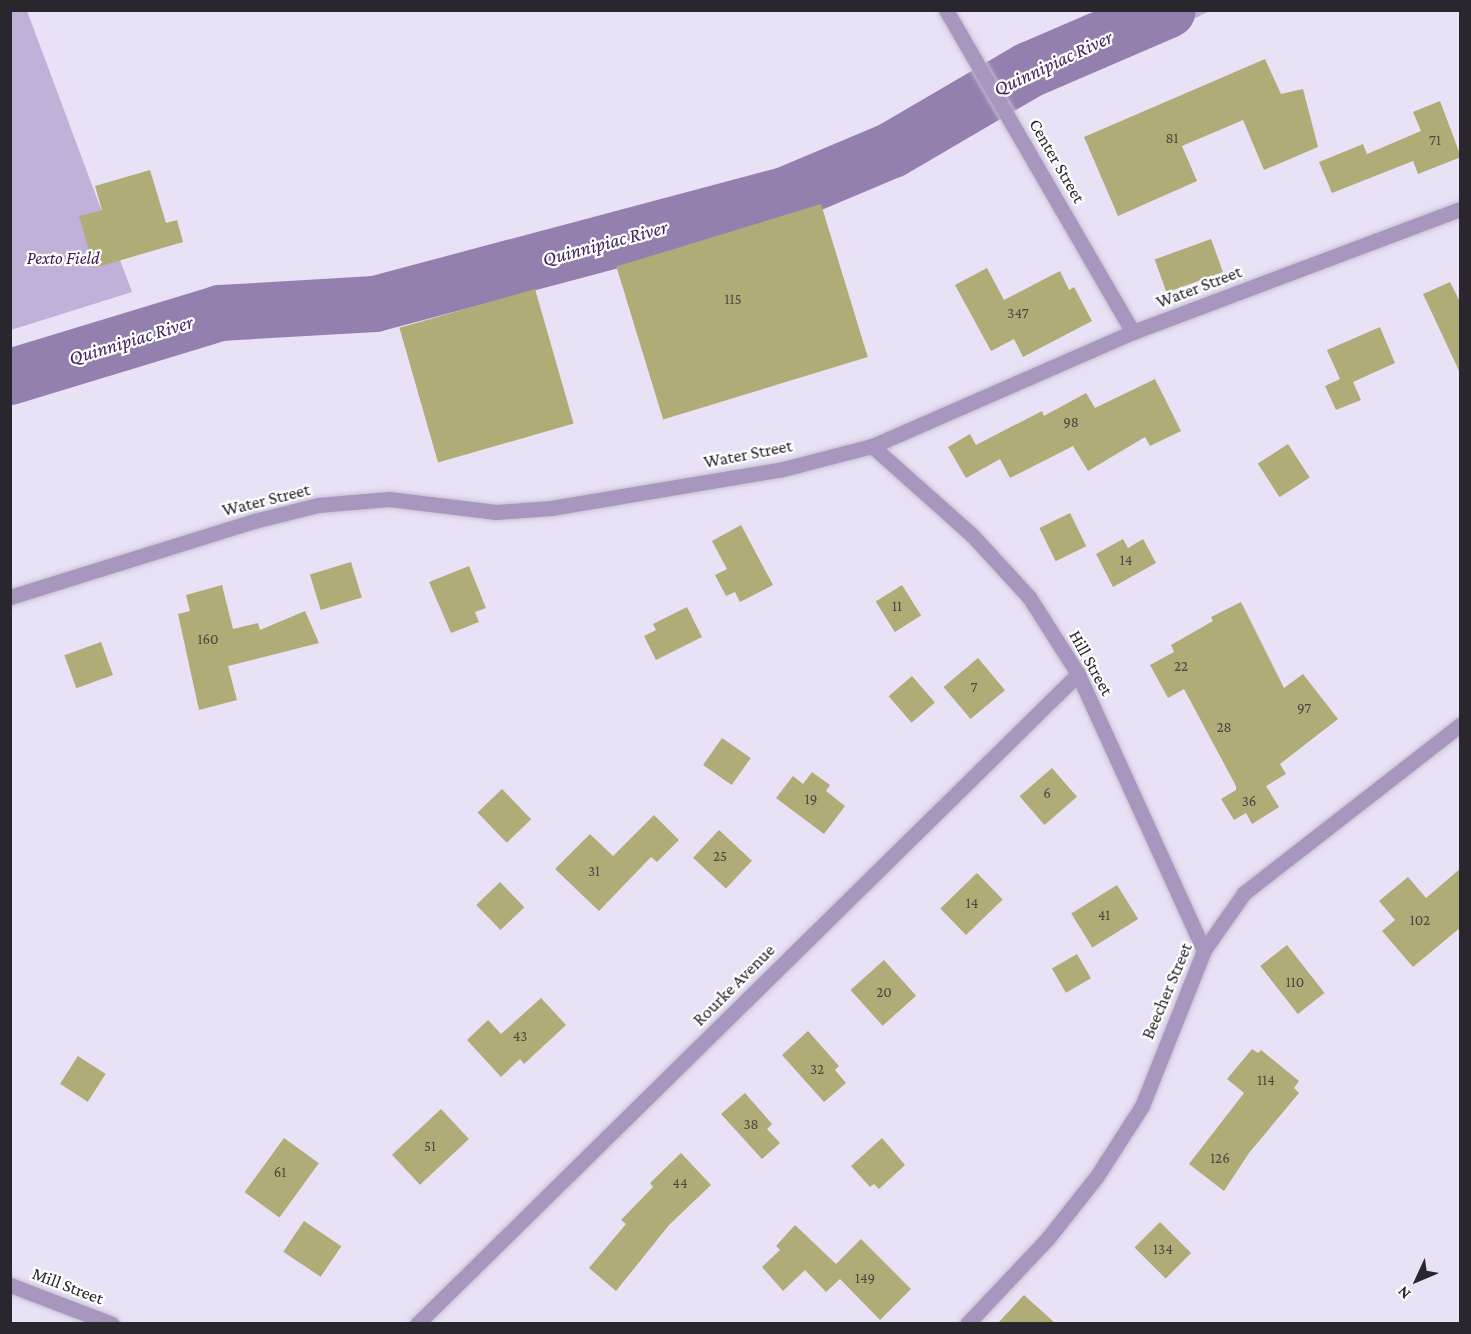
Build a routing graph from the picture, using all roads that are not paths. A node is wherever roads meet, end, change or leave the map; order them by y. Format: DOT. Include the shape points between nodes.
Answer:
graph roads {
  1 [pos="946,10"];
  2 [pos="1461,210"];
  3 [pos="1133,332"];
  4 [pos="872,446"];
  5 [pos="10,597"];
  6 [pos="1078,674"];
  7 [pos="1461,725"];
  8 [pos="1204,950"];
  9 [pos="10,1285"];
  10 [pos="112,1323"];
  11 [pos="417,1323"];
  12 [pos="967,1323"];
  1 -- 3 [label="street, Center Street"];
  2 -- 3 [label="street, Water Street"];
  3 -- 4 [label="street, Water Street"];
  4 -- 5 [label="street, Water Street" via="783,469 551,508 496,512 389,499 318,505"];
  4 -- 6 [label="street, Hill Street" via="972,535 1029,597"];
  6 -- 8 [label="street, Hill Street"];
  6 -- 11 [label="street, Rourke Avenue"];
  7 -- 8 [label="street, Beecher Street" via="1244,893"];
  8 -- 12 [label="street, Beecher Street" via="1142,1107 1097,1176 1048,1238"];
  9 -- 10 [label="street, Mill Street"];
}
